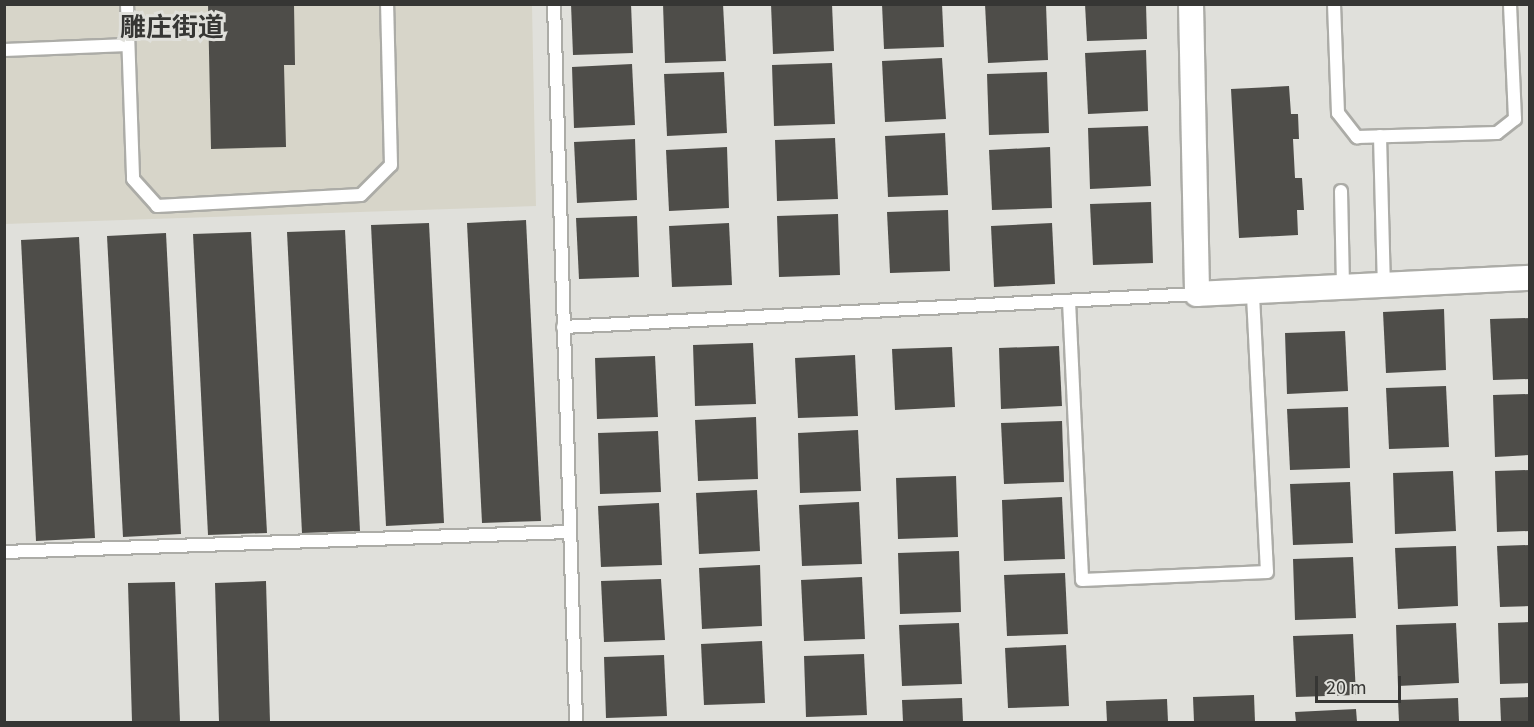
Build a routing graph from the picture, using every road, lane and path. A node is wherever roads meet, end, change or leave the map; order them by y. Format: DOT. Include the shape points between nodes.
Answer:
graph roads {
  1 [pos="127,4"];
  2 [pos="387,4"];
  3 [pos="554,4"];
  4 [pos="1191,4"];
  5 [pos="1334,4"];
  6 [pos="1510,4"];
  7 [pos="128,45"];
  8 [pos="4,50"];
  9 [pos="1380,136"];
  10 [pos="1341,191"];
  11 [pos="1530,278"];
  12 [pos="1384,285"];
  13 [pos="1343,287"];
  14 [pos="1253,292"];
  15 [pos="1197,294"];
  16 [pos="1069,301"];
  17 [pos="563,327"];
  18 [pos="569,532"];
  19 [pos="4,552"];
  20 [pos="576,723"];
  1 -- 7 [label="lane"];
  2 -- 7 [label="lane" via="391,165 362,195 157,206 133,179"];
  3 -- 17 [label="lane"];
  4 -- 15 [label="street"];
  5 -- 9 [label="lane" via="1338,113 1357,137"];
  6 -- 9 [label="lane" via="1515,119 1497,133"];
  7 -- 8 [label="lane"];
  9 -- 12 [label="lane"];
  10 -- 13 [label="lane"];
  11 -- 12 [label="street"];
  12 -- 13 [label="street"];
  13 -- 14 [label="street"];
  14 -- 15 [label="street"];
  14 -- 16 [label="lane" via="1267,572 1082,580"];
  15 -- 16 [label="lane"];
  16 -- 17 [label="lane"];
  17 -- 18 [label="lane"];
  18 -- 19 [label="lane"];
  18 -- 20 [label="lane"];
}
